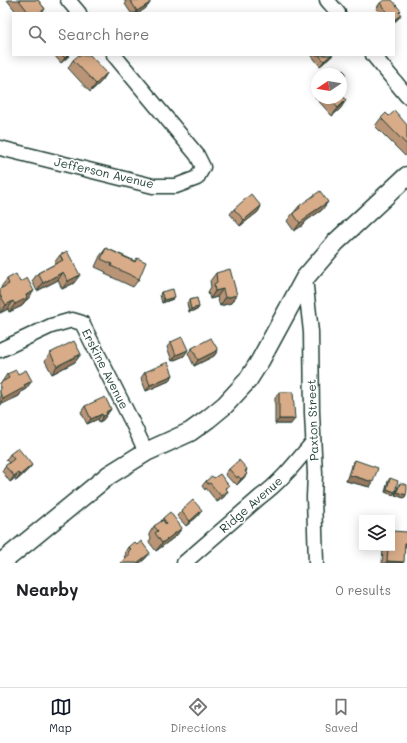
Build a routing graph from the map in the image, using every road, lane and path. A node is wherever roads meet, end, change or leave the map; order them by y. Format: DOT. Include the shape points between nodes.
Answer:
graph roads {
  1 [pos="68,0"];
  2 [pos="327,0"];
  3 [pos="78,12"];
  4 [pos="337,12"];
  5 [pos="115,56"];
  6 [pos="374,56"];
  7 [pos="407,96"];
  8 [pos="0,148"];
  9 [pos="407,176"];
  10 [pos="305,278"];
  11 [pos="0,350"];
  12 [pos="313,442"];
  13 [pos="146,452"];
  14 [pos="1,563"];
  15 [pos="184,563"];
  16 [pos="316,563"];
  1 -- 3 [label="street"];
  2 -- 4 [label="street"];
  5 -- 8 [label="street, Jefferson Avenue" via="197,155 203,167 197,178 176,186 154,186"];
  6 -- 7 [label="street"];
  9 -- 10 [label="main road" via="336,242"];
  10 -- 12 [label="street, Paxton Street" via="311,332"];
  10 -- 13 [label="main road" via="260,361 241,389 226,405 190,432"];
  11 -- 13 [label="street, Erskine Avenue" via="51,326 72,320 82,323"];
  12 -- 15 [label="street, Ridge Avenue" via="270,490"];
  12 -- 16 [label="street, Paxton Street"];
  13 -- 14 [label="main road" via="103,479"];
}
